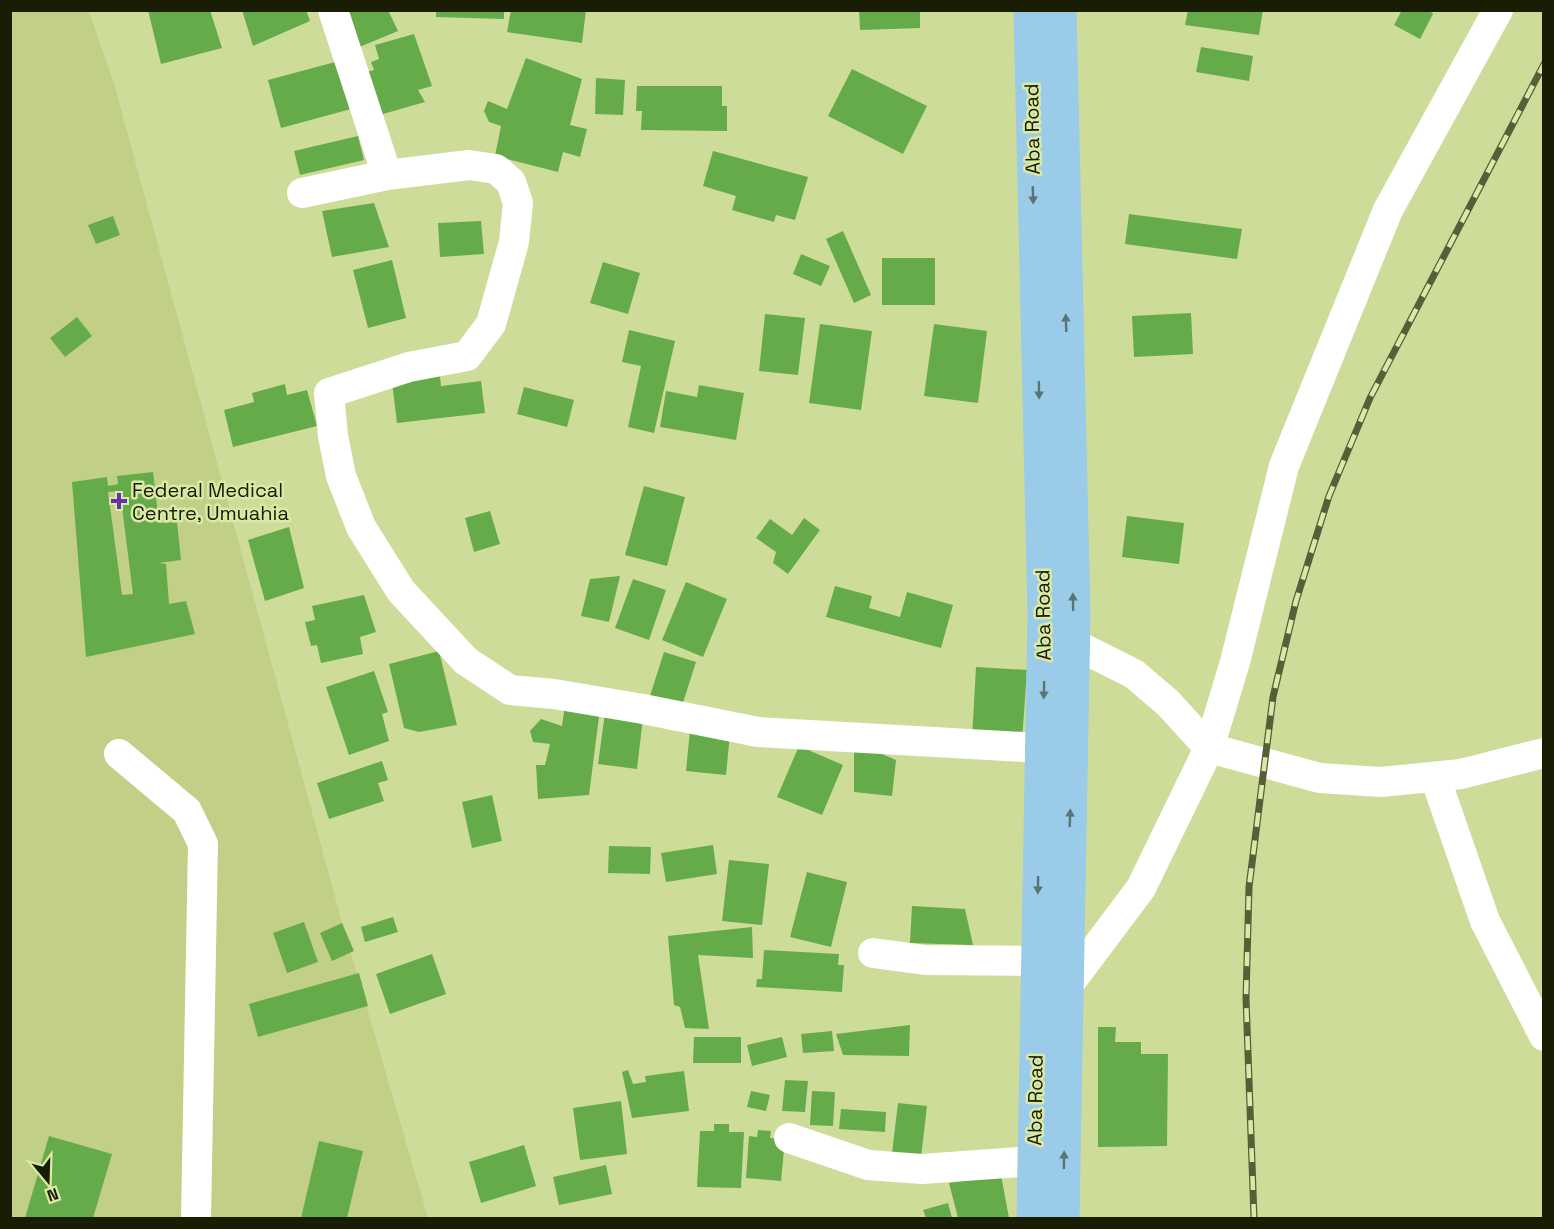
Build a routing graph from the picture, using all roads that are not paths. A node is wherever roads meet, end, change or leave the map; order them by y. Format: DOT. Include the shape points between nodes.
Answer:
graph roads {
  1 [pos="333,10"];
  2 [pos="1030,10"];
  3 [pos="1060,10"];
  4 [pos="1498,10"];
  5 [pos="387,175"];
  6 [pos="302,194"];
  7 [pos="1074,644"];
  8 [pos="1041,748"];
  9 [pos="1209,748"];
  10 [pos="1544,753"];
  11 [pos="119,754"];
  12 [pos="1436,777"];
  13 [pos="873,953"];
  14 [pos="1037,961"];
  15 [pos="1066,988"];
  16 [pos="1544,1036"];
  17 [pos="789,1138"];
  18 [pos="1034,1161"];
  19 [pos="196,1218"];
  20 [pos="1033,1218"];
  21 [pos="1063,1218"];
  1 -- 5 [label="street"];
  2 -- 8 [label="main road, Aba Road, one-way" via="1044,615"];
  7 -- 3 [label="main road, Aba Road, one-way"];
  4 -- 9 [label="street" via="1388,210 1284,466 1235,662"];
  5 -- 6 [label="street"];
  5 -- 8 [label="street" via="469,165 495,169 511,182 518,203 514,242 491,324 467,356 409,367 330,393 341,476 361,527 400,591 466,662 510,690 632,707 758,732"];
  7 -- 9 [label="street" via="1134,674"];
  15 -- 7 [label="main road, Aba Road, one-way"];
  8 -- 14 [label="main road, Aba Road, one-way"];
  9 -- 12 [label="street" via="1320,778 1382,782"];
  9 -- 15 [label="street" via="1141,888"];
  10 -- 12 [label="street"];
  11 -- 19 [label="street" via="186,811 203,844"];
  12 -- 16 [label="street" via="1485,921"];
  13 -- 14 [label="street" via="925,960"];
  14 -- 18 [label="main road, Aba Road"];
  21 -- 15 [label="main road, Aba Road, one-way"];
  17 -- 18 [label="street" via="868,1165 922,1169"];
  18 -- 20 [label="main road, Aba Road"];
}
